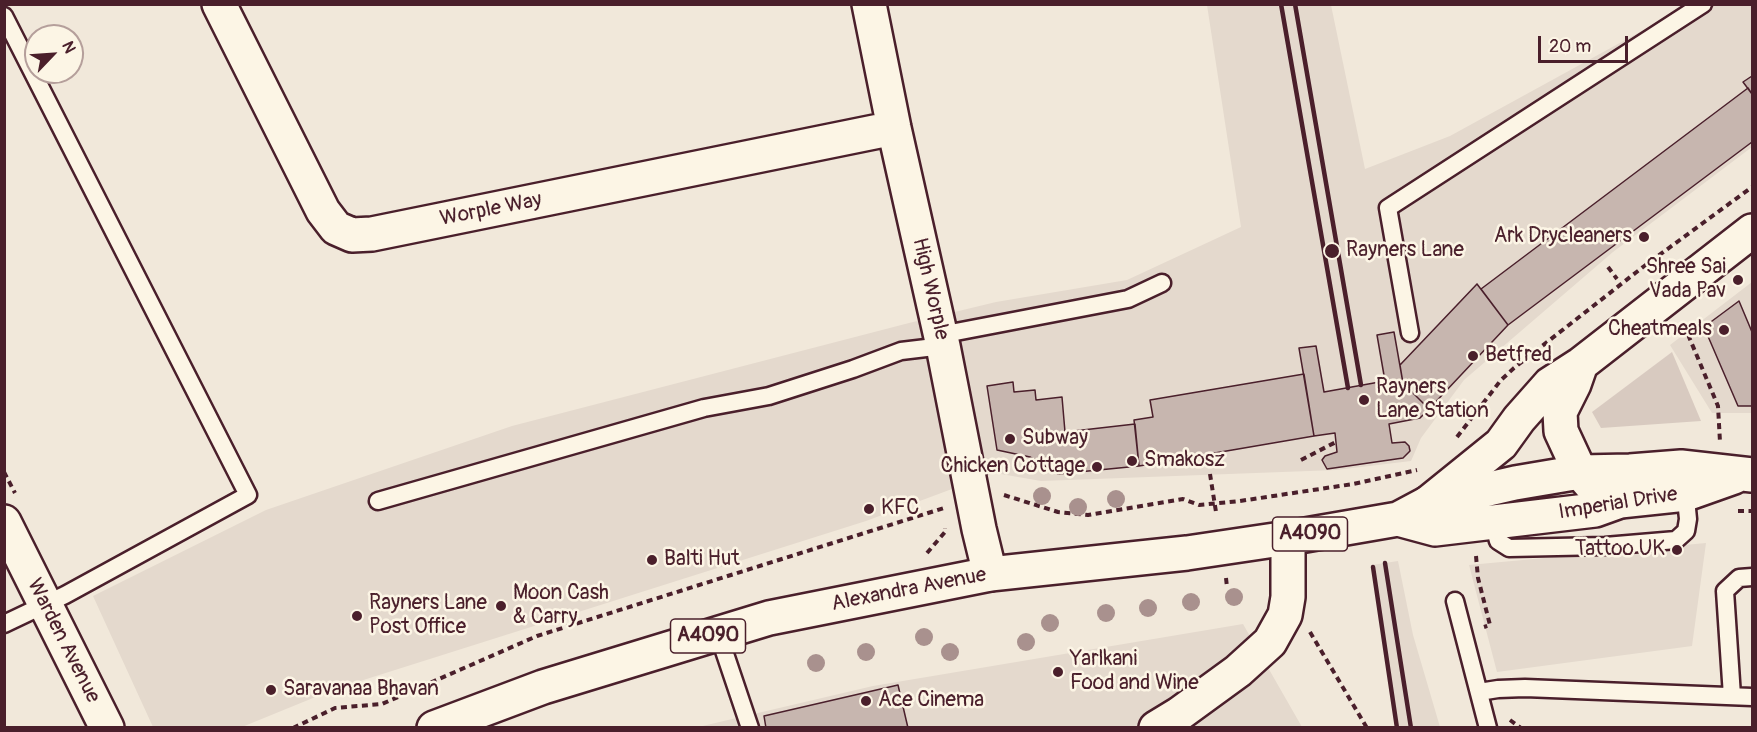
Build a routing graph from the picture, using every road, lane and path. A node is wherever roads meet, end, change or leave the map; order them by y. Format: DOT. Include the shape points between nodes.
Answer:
graph roads {
  1 [pos="219,4"];
  2 [pos="869,4"];
  3 [pos="1703,4"];
  4 [pos="4,16"];
  5 [pos="894,128"];
  6 [pos="1752,187"];
  7 [pos="1752,231"];
  8 [pos="1608,267"];
  9 [pos="1617,279"];
  10 [pos="1162,283"];
  11 [pos="1684,325"];
  12 [pos="1410,333"];
  13 [pos="942,341"];
  14 [pos="1581,364"];
  15 [pos="1475,413"];
  16 [pos="1336,442"];
  17 [pos="1720,445"];
  18 [pos="1301,460"];
  19 [pos="1422,468"];
  20 [pos="1580,472"];
  21 [pos="1210,474"];
  22 [pos="1746,475"];
  23 [pos="1683,480"];
  24 [pos="997,496"];
  25 [pos="378,501"];
  26 [pos="1620,501"];
  27 [pos="1428,503"];
  28 [pos="1215,504"];
  29 [pos="947,507"];
  30 [pos="1216,512"];
  31 [pos="1398,519"];
  32 [pos="4,522"];
  33 [pos="1493,522"];
  34 [pos="1288,538"];
  35 [pos="1476,550"];
  36 [pos="990,574"];
  37 [pos="1752,577"];
  38 [pos="1455,601"];
  39 [pos="45,604"];
  40 [pos="1285,615"];
  41 [pos="4,624"];
  42 [pos="1483,627"];
  43 [pos="718,633"];
  44 [pos="1479,692"];
  45 [pos="1732,696"];
  46 [pos="1752,698"];
  47 [pos="107,728"];
  48 [pos="293,728"];
  49 [pos="434,728"];
  50 [pos="750,728"];
  51 [pos="1156,728"];
  52 [pos="1367,728"];
  53 [pos="1488,728"];
  1 -- 5 [label="street, Worple Way" via="323,211 336,228 352,235"];
  2 -- 5 [label="street, High Worple"];
  3 -- 12 [label="lane" via="1388,208"];
  4 -- 39 [label="lane" via="249,495"];
  5 -- 13 [label="street, High Worple"];
  6 -- 15 [label="path" via="1541,345 1501,380"];
  7 -- 14 [label="street"];
  8 -- 9 [label="path"];
  10 -- 13 [label="lane" via="1128,299"];
  11 -- 17 [label="path" via="1718,406"];
  13 -- 25 [label="lane" via="769,396 704,408"];
  13 -- 36 [label="street, High Worple"];
  14 -- 20 [label="street" via="1559,423"];
  14 -- 27 [label="street" via="1550,384 1501,444"];
  16 -- 18 [label="path"];
  19 -- 28 [label="path" via="1353,484"];
  20 -- 23 [label="street, Imperial Drive / A4090" via="1630,471"];
  20 -- 26 [label="street" via="1598,493"];
  20 -- 27 [label="street, Alexandra Avenue / A4090"];
  21 -- 28 [label="path"];
  22 -- 23 [label="street, Imperial Drive / A4090"];
  23 -- 26 [label="street, Imperial Drive / A4090"];
  23 -- 33 [label="lane" via="1688,519 1686,531 1677,540 1509,548 1498,541"];
  24 -- 28 [label="path" via="1058,512 1088,515 1184,499 1199,506"];
  26 -- 33 [label="street, Imperial Drive / A4090" via="1595,510"];
  27 -- 31 [label="street, Alexandra Avenue / A4090"];
  28 -- 30 [label="path"];
  29 -- 48 [label="path" via="537,636 382,704 335,708"];
  31 -- 33 [label="street, Alexandra Avenue / A4090" via="1436,529"];
  31 -- 34 [label="street, Alexandra Avenue / A4090"];
  32 -- 39 [label="street, Warden Avenue"];
  34 -- 36 [label="street, Alexandra Avenue / A4090"];
  34 -- 40 [label="street" via="1290,581"];
  35 -- 42 [label="path" via="1478,578 1490,625"];
  36 -- 43 [label="street, Alexandra Avenue / A4090" via="769,618"];
  37 -- 45 [label="lane" via="1738,578 1725,591"];
  38 -- 44 [label="lane"];
  39 -- 41 [label="lane"];
  39 -- 47 [label="street, Warden Avenue"];
  40 -- 51 [label="street" via="1270,642 1238,671"];
  40 -- 52 [label="path" via="1309,630"];
  43 -- 49 [label="street, Alexandra Avenue / A4090" via="543,687"];
  43 -- 50 [label="lane"];
  44 -- 45 [label="lane" via="1525,688"];
  44 -- 53 [label="lane"];
  45 -- 46 [label="lane"];
}
